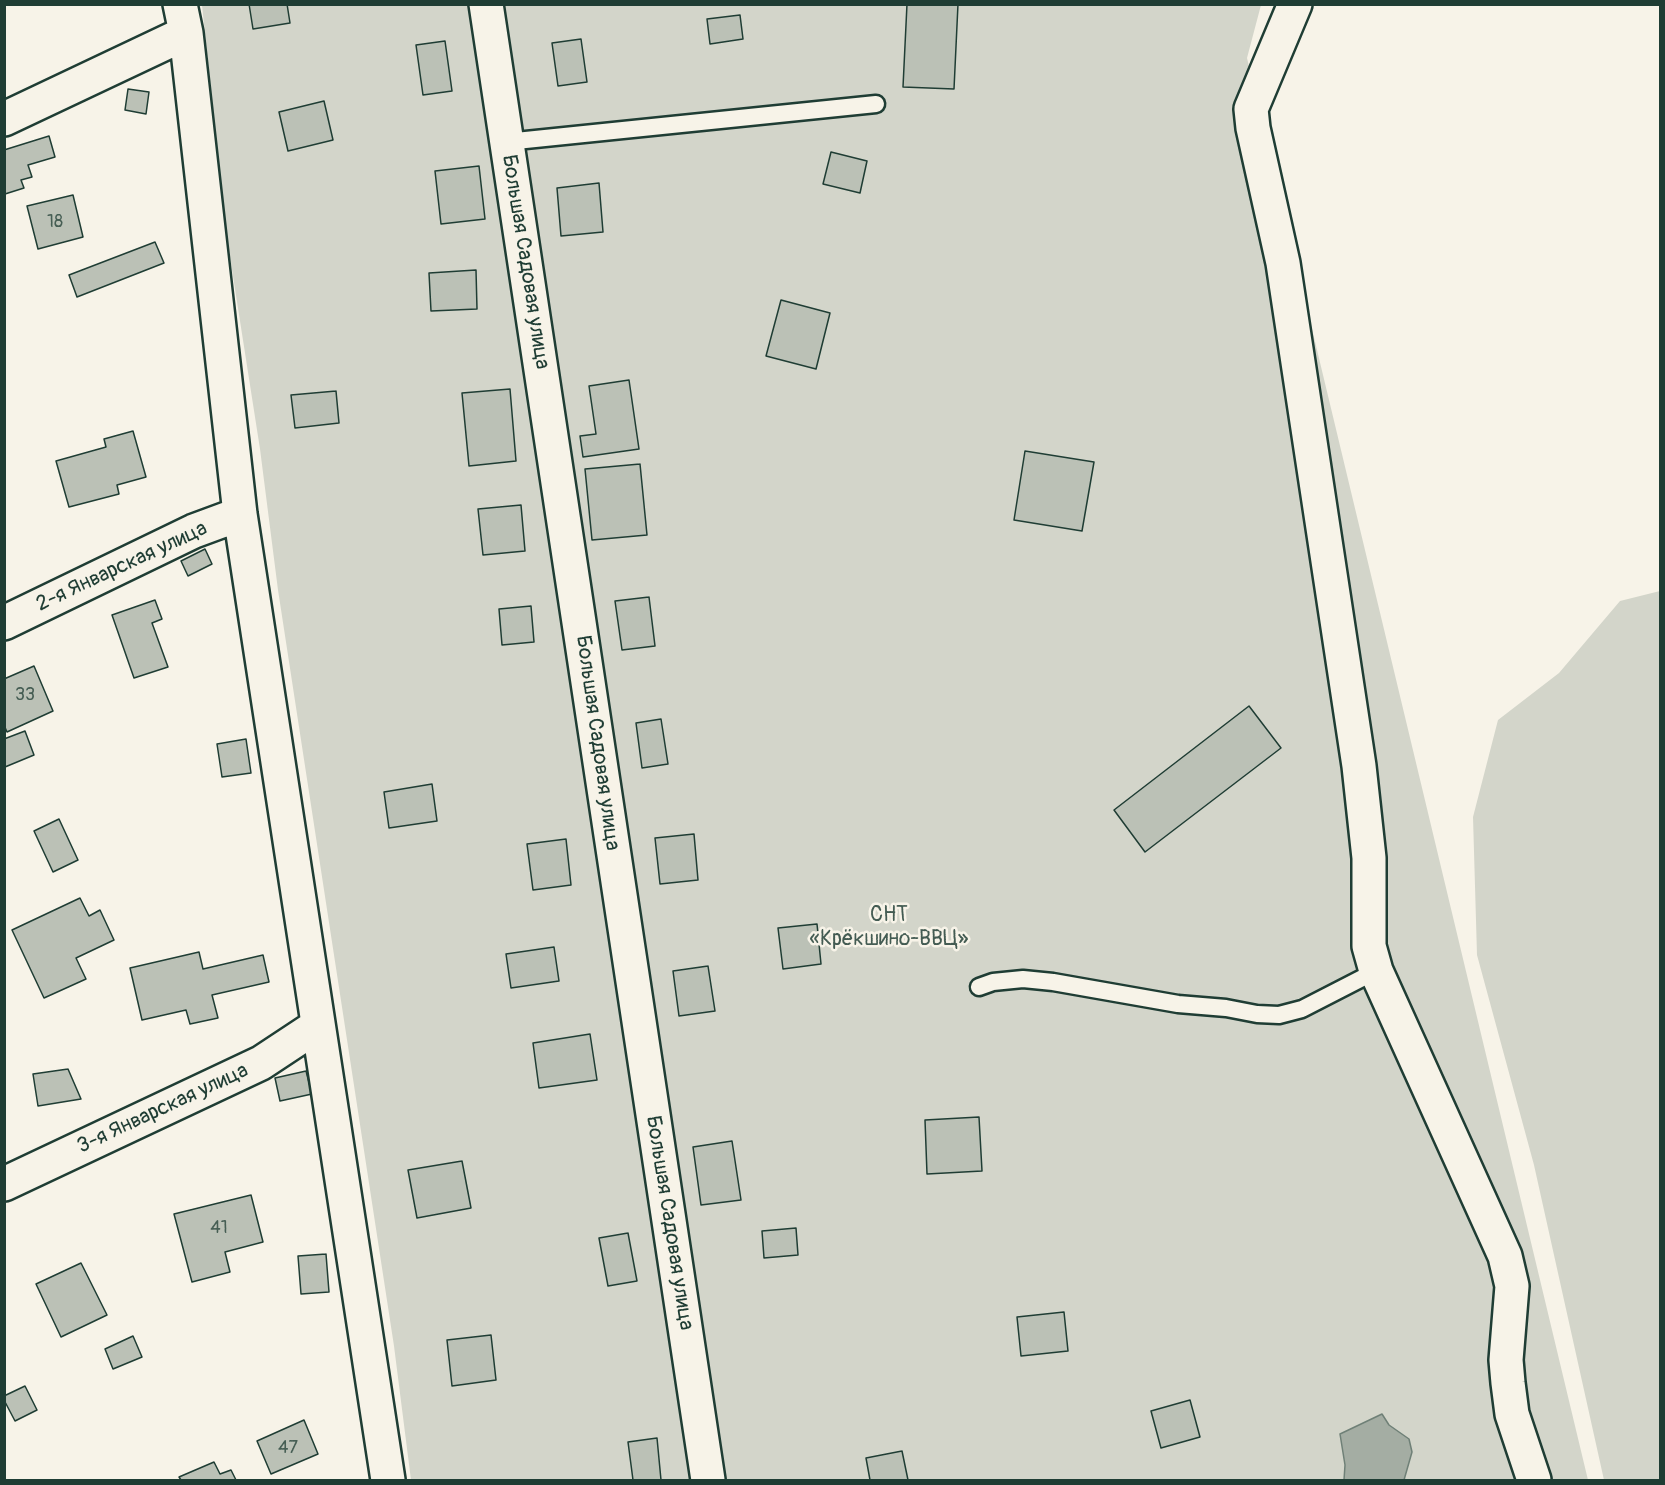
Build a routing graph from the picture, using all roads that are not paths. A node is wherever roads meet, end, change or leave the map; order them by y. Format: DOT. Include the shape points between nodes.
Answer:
graph roads {
  1 [pos="486,4"];
  2 [pos="1295,4"];
  3 [pos="183,19"];
  4 [pos="876,104"];
  5 [pos="4,119"];
  6 [pos="506,142"];
  7 [pos="240,513"];
  8 [pos="4,623"];
  9 [pos="1376,971"];
  10 [pos="978,987"];
  11 [pos="318,1026"];
  12 [pos="4,1184"];
  13 [pos="388,1480"];
  14 [pos="708,1480"];
  15 [pos="1534,1480"];
  1 -- 6 [label="street, Большая Садовая улица"];
  2 -- 9 [label="street" via="1251,109 1252,128 1283,263 1357,754 1369,858 1369,946"];
  3 -- 5 [label="street"];
  3 -- 7 [label="street"];
  4 -- 6 [label="lane"];
  6 -- 14 [label="street, Большая Садовая улица"];
  7 -- 8 [label="street, 2-я Январская улица" via="194,531"];
  7 -- 11 [label="street"];
  9 -- 10 [label="lane" via="1302,1009 1279,1015 1178,1004 1023,979"];
  9 -- 15 [label="street" via="1505,1256 1512,1287 1506,1360 1512,1414"];
  11 -- 12 [label="street, 3-я Январская улица" via="261,1063"];
  11 -- 13 [label="street"];
}
